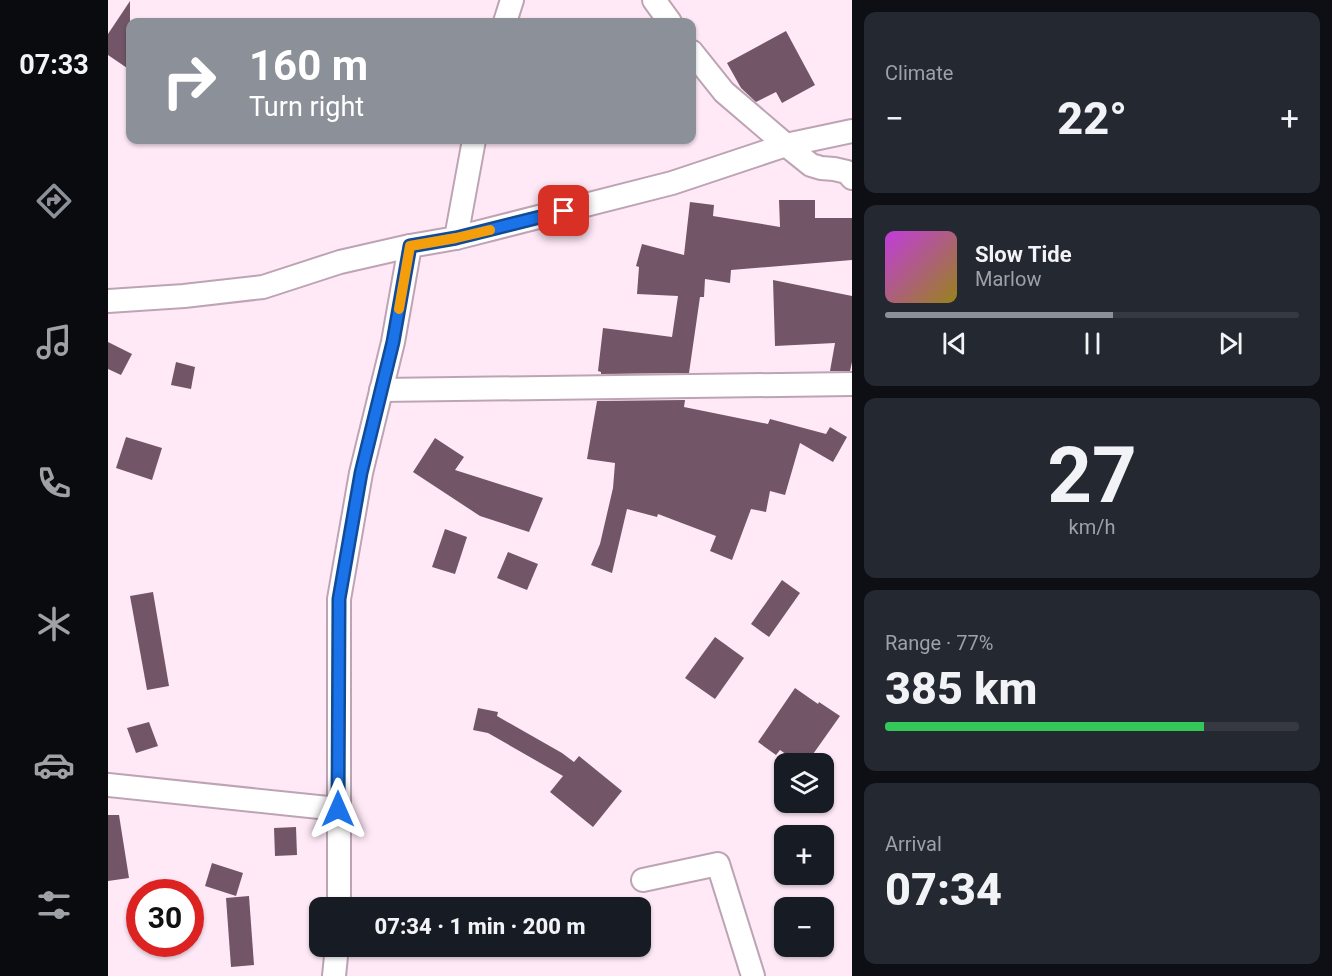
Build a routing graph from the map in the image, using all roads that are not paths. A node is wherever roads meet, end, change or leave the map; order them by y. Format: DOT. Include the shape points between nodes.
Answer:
graph roads {
  1 [pos="512,0"];
  2 [pos="654,0"];
  3 [pos="506,18"];
  4 [pos="667,18"];
  5 [pos="696,57"];
  6 [pos="852,131"];
  7 [pos="473,144"];
  8 [pos="786,145"];
  9 [pos="852,178"];
  10 [pos="456,238"];
  11 [pos="410,246"];
  12 [pos="108,301"];
  13 [pos="852,384"];
  14 [pos="381,390"];
  15 [pos="108,785"];
  16 [pos="338,809"];
  17 [pos="644,880"];
  18 [pos="339,897"];
  19 [pos="336,957"];
  20 [pos="334,976"];
  21 [pos="753,976"];
  1 -- 3 [label="street"];
  2 -- 4 [label="street"];
  5 -- 8 [label="street" via="724,92"];
  6 -- 8 [label="street"];
  7 -- 10 [label="street"];
  8 -- 9 [label="street" via="811,165 847,172"];
  8 -- 10 [label="street" via="672,183"];
  10 -- 11 [label="street"];
  11 -- 12 [label="street" via="340,262 263,287"];
  11 -- 14 [label="street"];
  13 -- 14 [label="street"];
  14 -- 16 [label="street" via="361,473 339,599"];
  15 -- 16 [label="street"];
  16 -- 18 [label="street"];
  17 -- 21 [label="street" via="718,864"];
  19 -- 20 [label="street"];
}
